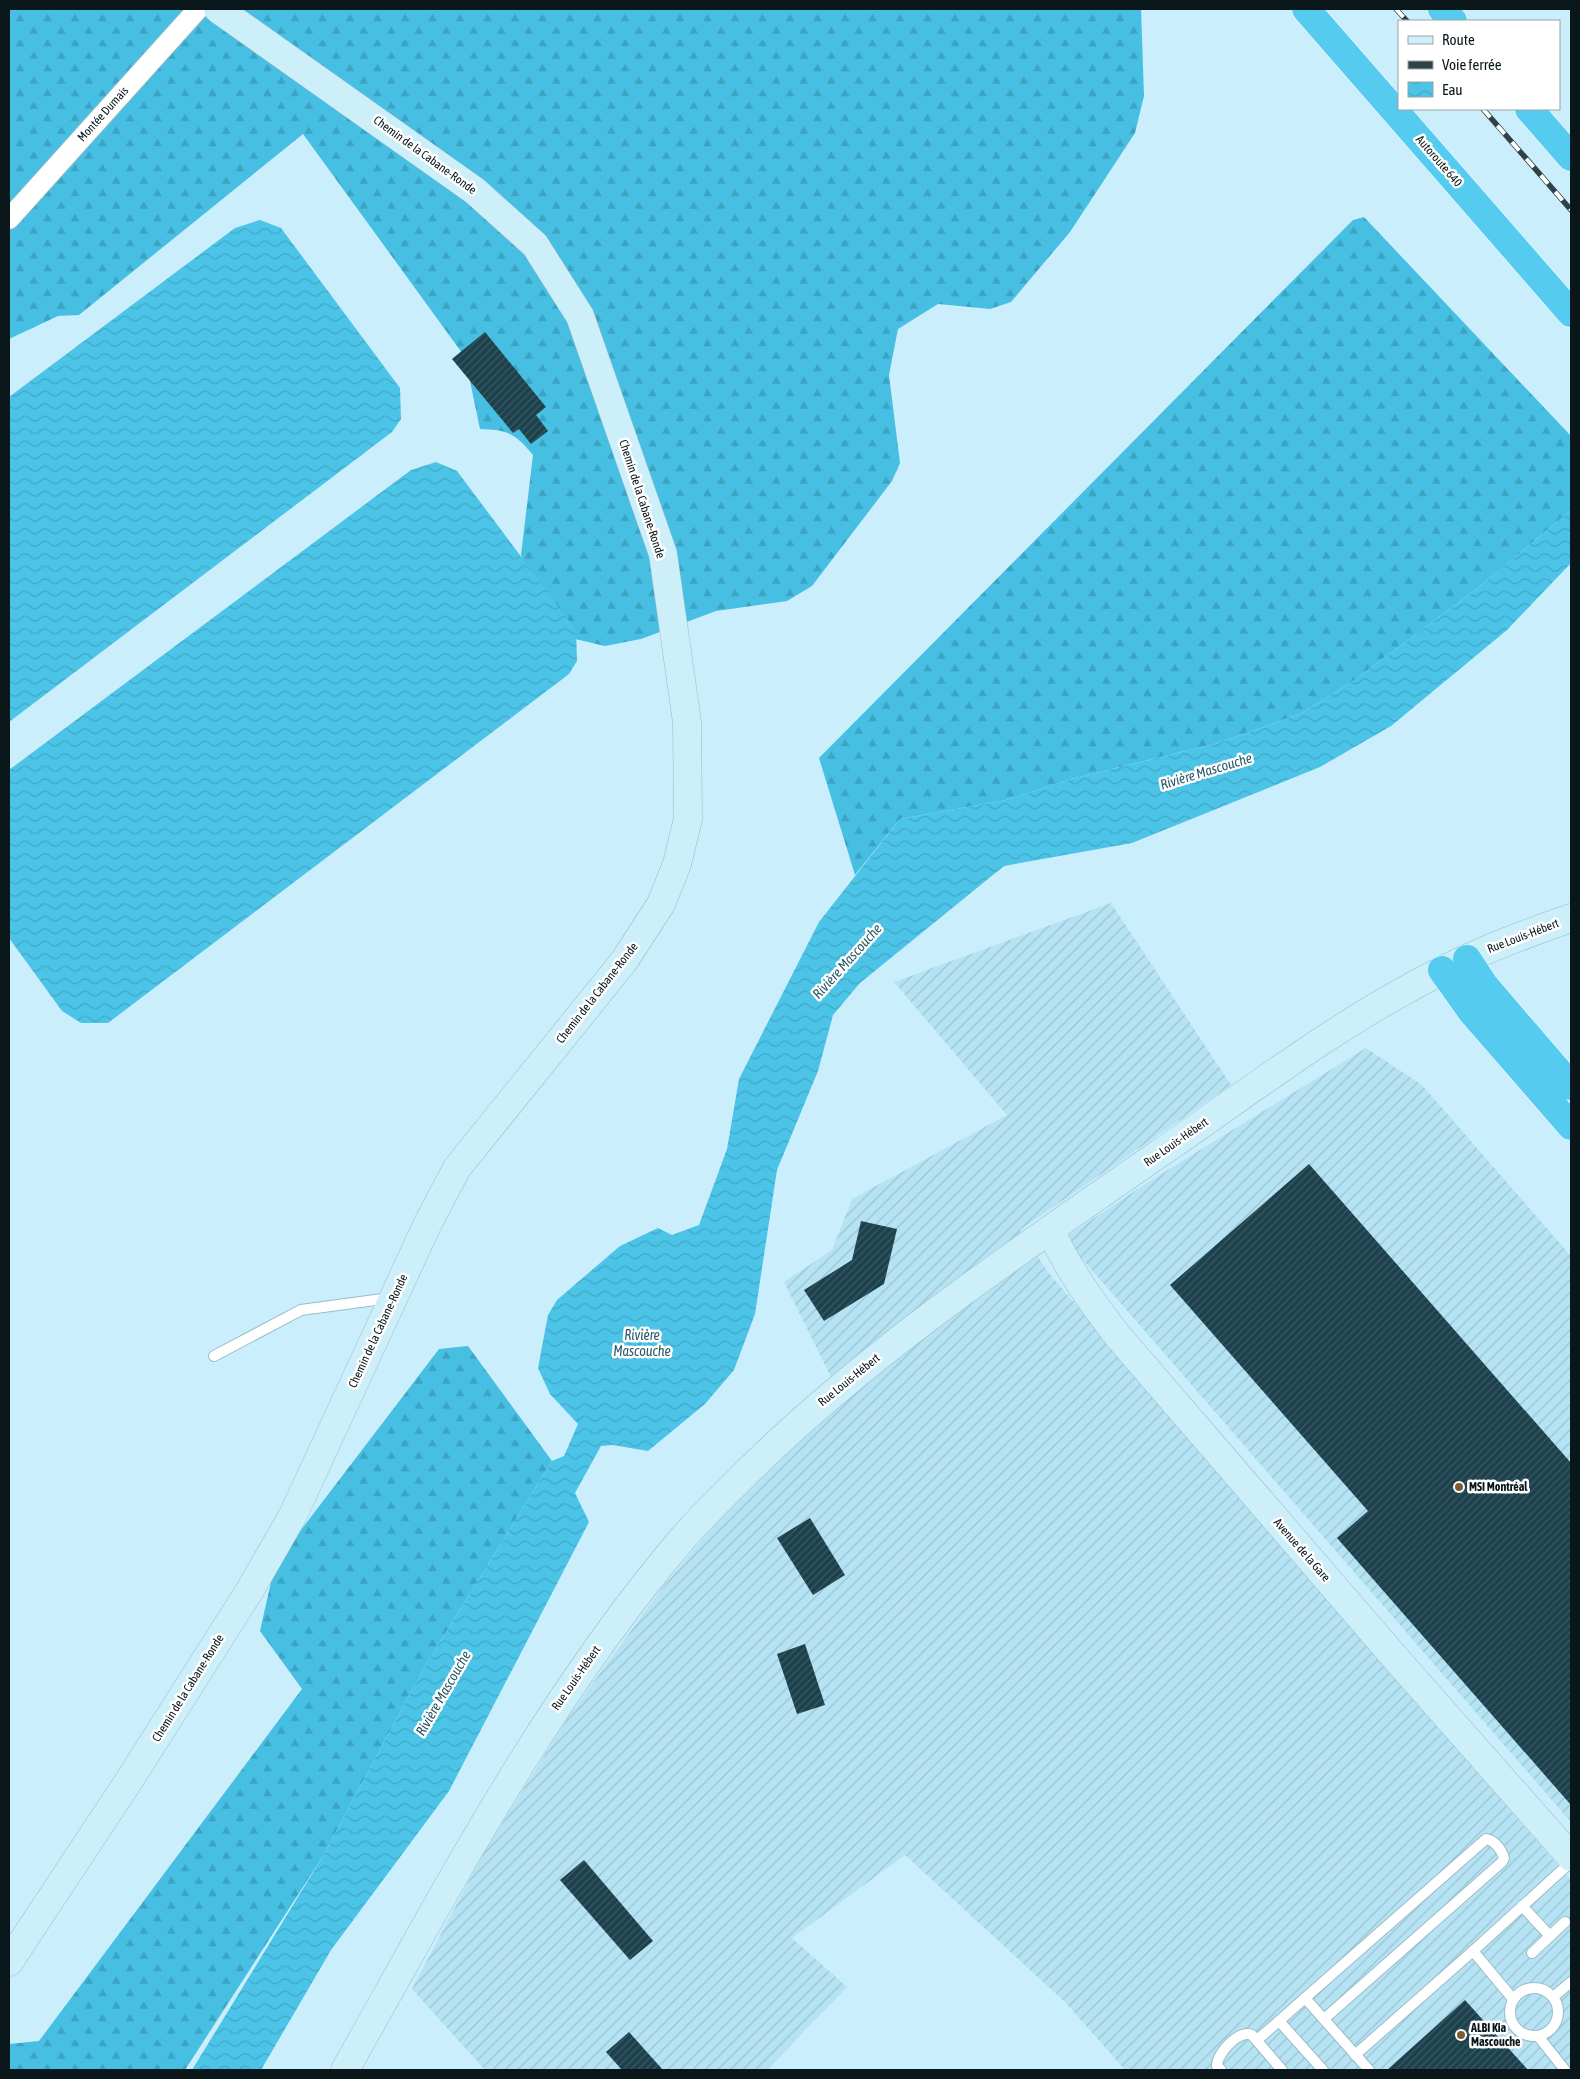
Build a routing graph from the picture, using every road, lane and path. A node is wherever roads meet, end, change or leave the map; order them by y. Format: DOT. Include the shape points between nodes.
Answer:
graph roads {
  1 [pos="198,9"];
  2 [pos="218,9"];
  3 [pos="1306,9"];
  4 [pos="1442,9"];
  5 [pos="1452,20"];
  6 [pos="1530,110"];
  7 [pos="1571,157"];
  8 [pos="9,219"];
  9 [pos="1571,313"];
  10 [pos="1571,918"];
  11 [pos="1467,959"];
  12 [pos="1442,970"];
  13 [pos="1571,1086"];
  14 [pos="1571,1126"];
  15 [pos="1050,1230"];
  16 [pos="393,1297"];
  17 [pos="214,1356"];
  18 [pos="1571,1857"];
  19 [pos="1571,1862"];
  20 [pos="1522,1906"];
  21 [pos="1565,1922"];
  22 [pos="1550,1936"];
  23 [pos="1473,1951"];
  24 [pos="1532,1952"];
  25 [pos="9,1962"];
  26 [pos="1571,1982"];
  27 [pos="1553,1997"];
  28 [pos="1305,1998"];
  29 [pos="1513,1999"];
  30 [pos="1324,2019"];
  31 [pos="1279,2021"];
  32 [pos="1538,2036"];
  33 [pos="1257,2040"];
  34 [pos="1355,2055"];
  35 [pos="345,2070"];
  36 [pos="1221,2070"];
  37 [pos="1282,2070"];
  38 [pos="1323,2070"];
  39 [pos="1369,2070"];
  40 [pos="1565,2070"];
  1 -- 8 [label="street, Montée Dumais"];
  2 -- 16 [label="street, Chemin de la Cabane-Ronde" via="475,191 536,245 580,316 662,554 687,722 688,819 677,864 661,904 624,961 457,1168"];
  3 -- 9 [label="highway, Autoroute 640"];
  4 -- 5 [label="highway"];
  6 -- 7 [label="highway"];
  10 -- 11 [label="street, Rue Louis-Hébert"];
  11 -- 12 [label="street, Rue Louis-Hébert"];
  11 -- 13 [label="highway" via="1490,992"];
  12 -- 14 [label="highway" via="1471,1011"];
  12 -- 15 [label="street, Rue Louis-Hébert" via="1345,1026"];
  15 -- 18 [label="street, Avenue de la Gare" via="1083,1290 1117,1335"];
  15 -- 35 [label="street, Rue Louis-Hébert" via="907,1333 820,1403 767,1452 684,1538 621,1615 537,1736"];
  16 -- 17 [label="lane" via="301,1310"];
  16 -- 25 [label="street, Chemin de la Cabane-Ronde" via="293,1514 250,1590"];
  19 -- 20 [label="lane"];
  20 -- 22 [label="lane"];
  20 -- 23 [label="lane"];
  21 -- 22 [label="lane"];
  22 -- 24 [label="lane"];
  23 -- 29 [label="lane"];
  23 -- 34 [label="lane"];
  26 -- 27 [label="lane"];
  27 -- 29 [label="lane" via="1548,1992 1533,1988 1518,1993"];
  27 -- 32 [label="lane" via="1557,2021 1546,2033"];
  28 -- 30 [label="lane"];
  28 -- 30 [label="lane" via="1486,1839 1492,1841 1502,1853 1502,1862"];
  28 -- 31 [label="lane"];
  29 -- 32 [label="lane" via="1509,2014 1516,2028 1522,2034"];
  30 -- 34 [label="lane"];
  31 -- 33 [label="lane"];
  31 -- 38 [label="lane"];
  32 -- 40 [label="lane"];
  33 -- 36 [label="lane" via="1248,2032 1242,2034 1219,2055"];
  33 -- 37 [label="lane"];
  34 -- 39 [label="lane"];
}
